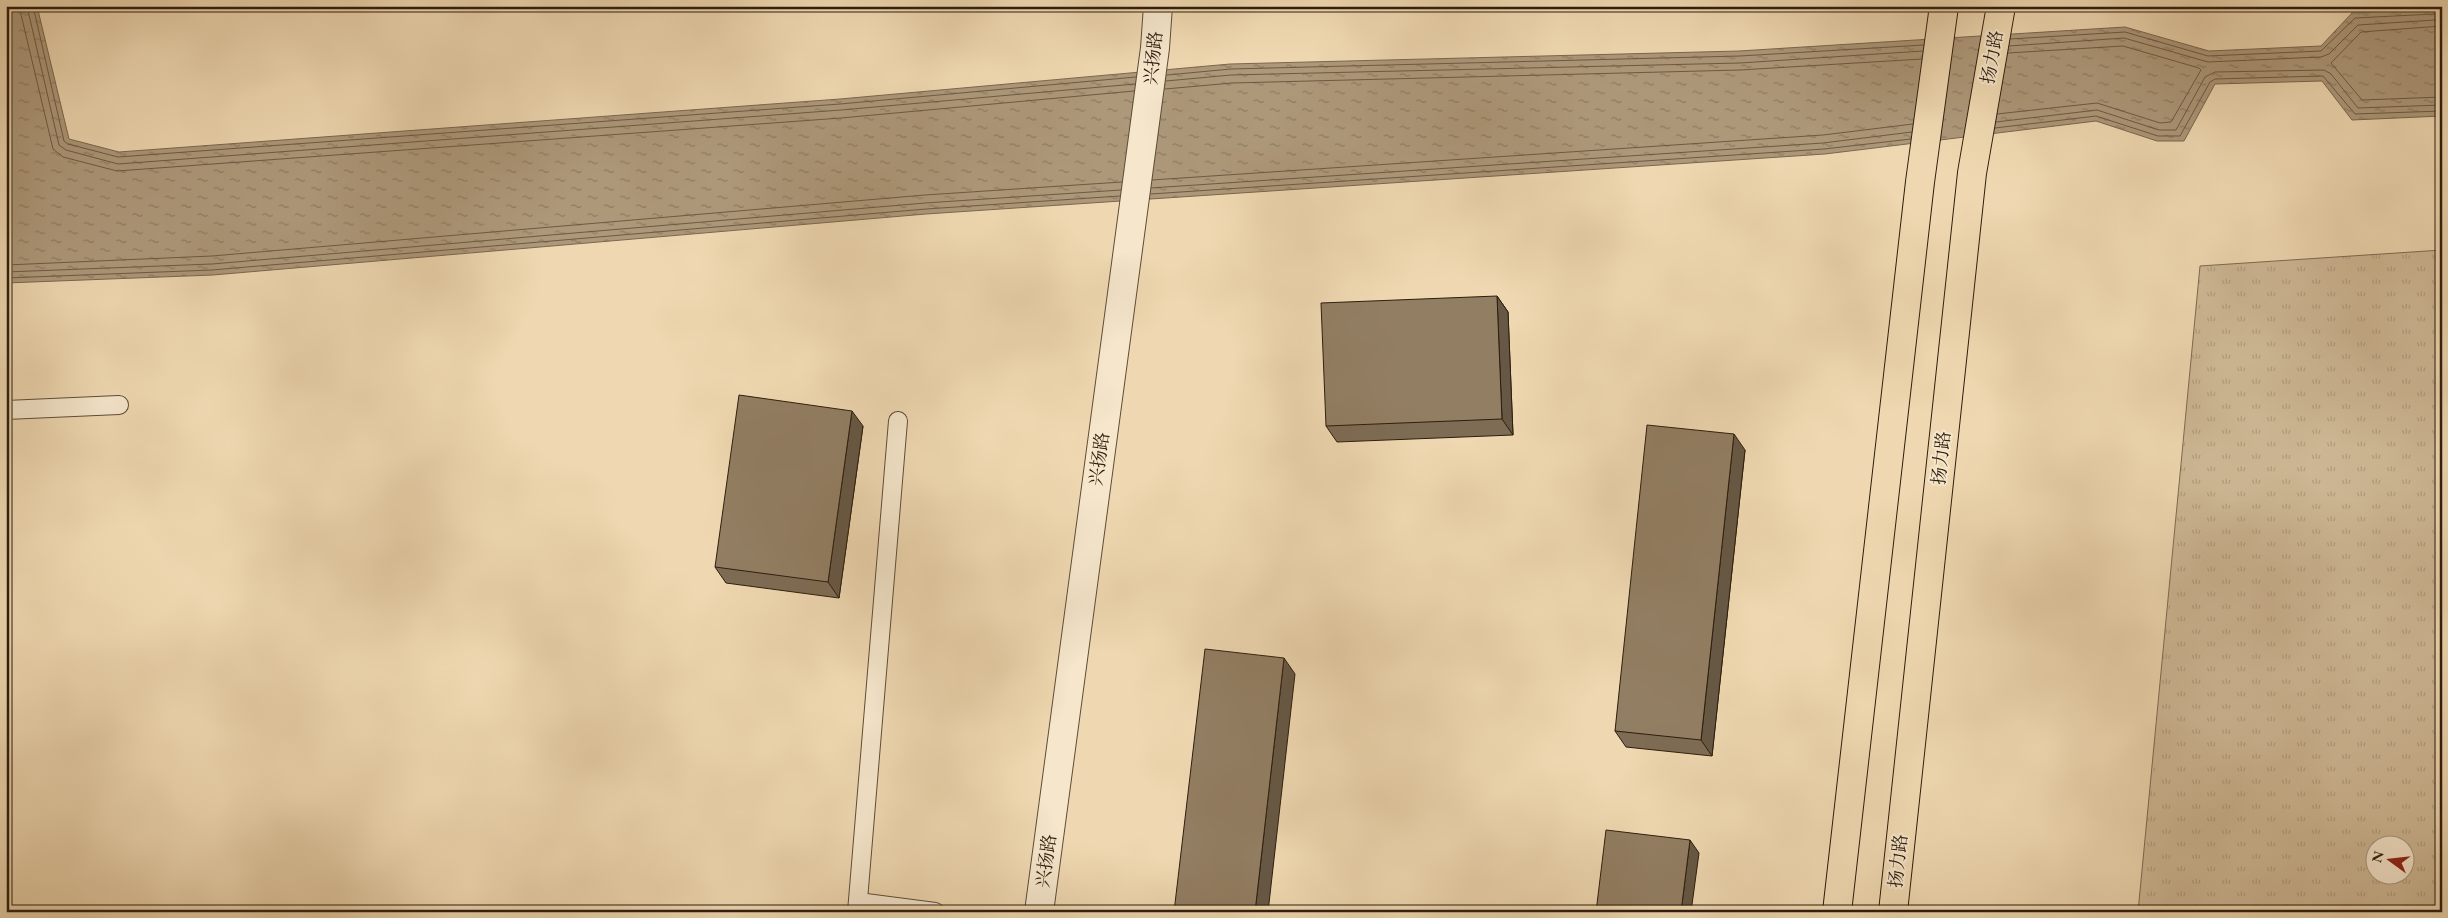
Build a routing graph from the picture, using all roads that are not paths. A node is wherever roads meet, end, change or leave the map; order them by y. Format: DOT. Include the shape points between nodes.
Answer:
graph roads {
  1 [pos="1158,6"];
  2 [pos="1944,6"];
  3 [pos="2001,6"];
  4 [pos="120,405"];
  5 [pos="6,410"];
  6 [pos="898,420"];
  7 [pos="857,907"];
  8 [pos="935,912"];
  9 [pos="1039,912"];
  10 [pos="1837,912"];
  11 [pos="1893,912"];
  1 -- 9 [label="street, 兴扬路"];
  2 -- 10 [label="highway" via="1920,182"];
  3 -- 11 [label="highway, 扬力路" via="1972,173"];
  4 -- 5 [label="lane"];
  6 -- 7 [label="lane"];
  7 -- 8 [label="lane"];
}
